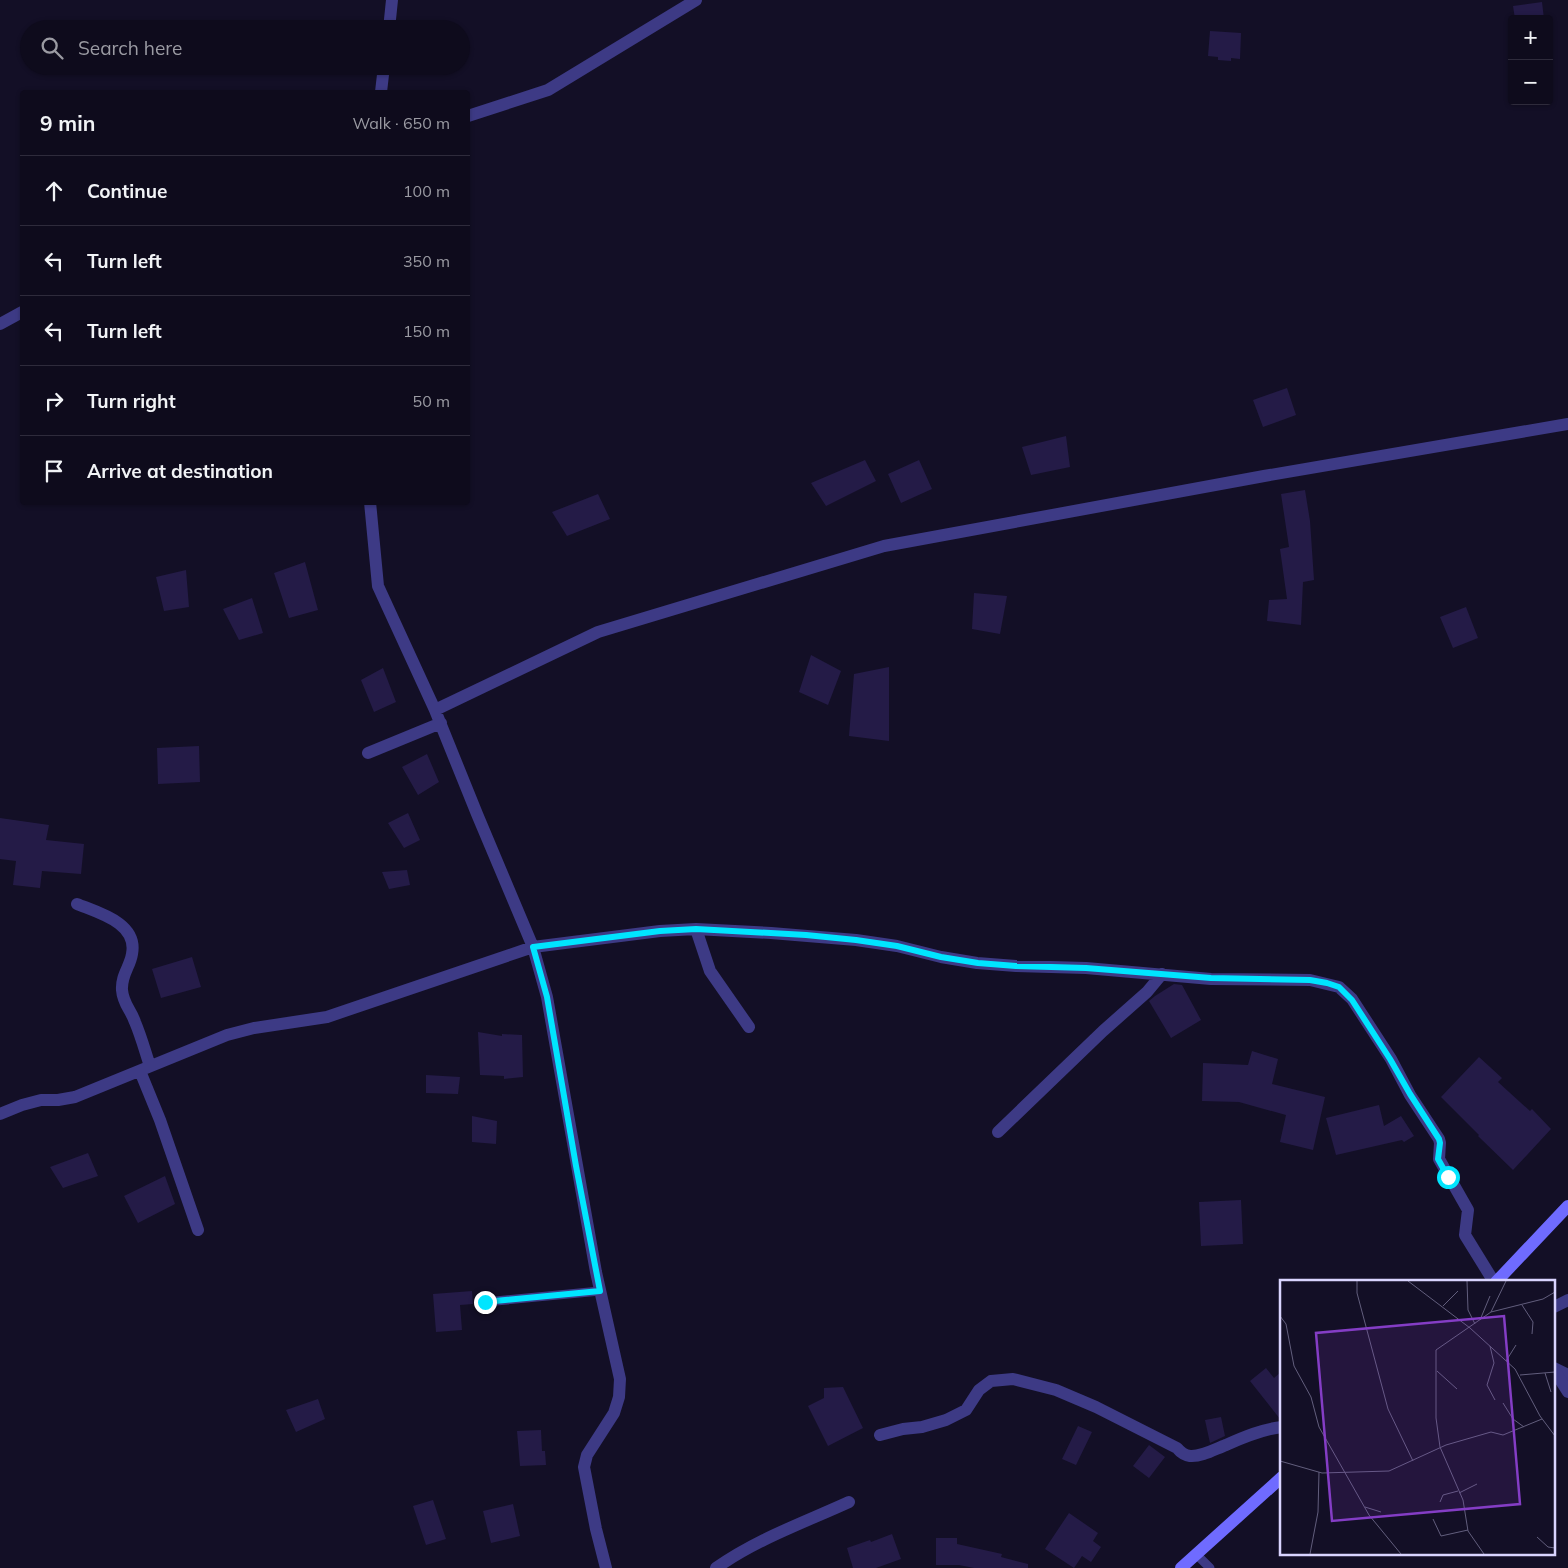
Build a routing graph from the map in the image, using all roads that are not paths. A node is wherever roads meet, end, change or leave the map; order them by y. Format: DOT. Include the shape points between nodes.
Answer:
graph roads {
  1 [pos="392,0"];
  2 [pos="696,0"];
  3 [pos="390,20"];
  4 [pos="383,75"];
  5 [pos="381,90"];
  6 [pos="470,115"];
  7 [pos="20,313"];
  8 [pos="0,324"];
  9 [pos="1568,424"];
  10 [pos="370,505"];
  11 [pos="435,710"];
  12 [pos="441,723"];
  13 [pos="368,753"];
  14 [pos="77,904"];
  15 [pos="696,929"];
  16 [pos="533,947"];
  17 [pos="1162,974"];
  18 [pos="749,1027"];
  19 [pos="145,1068"];
  20 [pos="0,1114"];
  21 [pos="998,1132"];
  22 [pos="1568,1206"];
  23 [pos="198,1230"];
  24 [pos="1494,1280"];
  25 [pos="1497,1280"];
  26 [pos="600,1291"];
  27 [pos="1568,1300"];
  28 [pos="485,1302"];
  29 [pos="1556,1306"];
  30 [pos="1556,1370"];
  31 [pos="1556,1372"];
  32 [pos="1568,1375"];
  33 [pos="1568,1392"];
  34 [pos="1280,1427"];
  35 [pos="880,1435"];
  36 [pos="1280,1479"];
  37 [pos="849,1502"];
  38 [pos="1196,1554"];
  39 [pos="606,1568"];
  40 [pos="716,1568"];
  41 [pos="1181,1568"];
  42 [pos="1210,1568"];
  1 -- 3 [label="street"];
  2 -- 6 [label="street" via="548,90"];
  4 -- 5 [label="street"];
  7 -- 8 [label="street"];
  9 -- 11 [label="street" via="884,546 598,632"];
  10 -- 11 [label="street" via="378,586"];
  11 -- 12 [label="street"];
  12 -- 13 [label="street"];
  12 -- 16 [label="street"];
  14 -- 19 [label="street" via="125,927 132,939 132,952 122,989 124,1002 135,1020"];
  15 -- 16 [label="street"];
  15 -- 17 [label="street" via="856,940 987,964"];
  15 -- 18 [label="street" via="710,971"];
  16 -- 19 [label="street" via="327,1017 226,1035"];
  16 -- 26 [label="street" via="547,997"];
  17 -- 21 [label="street" via="1147,992"];
  17 -- 24 [label="street" via="1310,980 1339,987 1352,1000 1439,1139 1438,1159 1468,1210 1465,1235"];
  19 -- 20 [label="street" via="76,1097 41,1100"];
  19 -- 23 [label="street"];
  22 -- 25 [label="main road"];
  26 -- 28 [label="lane"];
  26 -- 39 [label="street" via="620,1379 619,1396 614,1413 587,1455 584,1467"];
  27 -- 29 [label="street"];
  30 -- 32 [label="street"];
  31 -- 33 [label="street"];
  34 -- 35 [label="street" via="1247,1436 1208,1453 1188,1456 1096,1407 1056,1390 1013,1379 991,1381 979,1390 966,1410 946,1420"];
  36 -- 38 [label="main road"];
  37 -- 40 [label="street" via="767,1537"];
  38 -- 41 [label="main road"];
  38 -- 42 [label="lane"];
}
